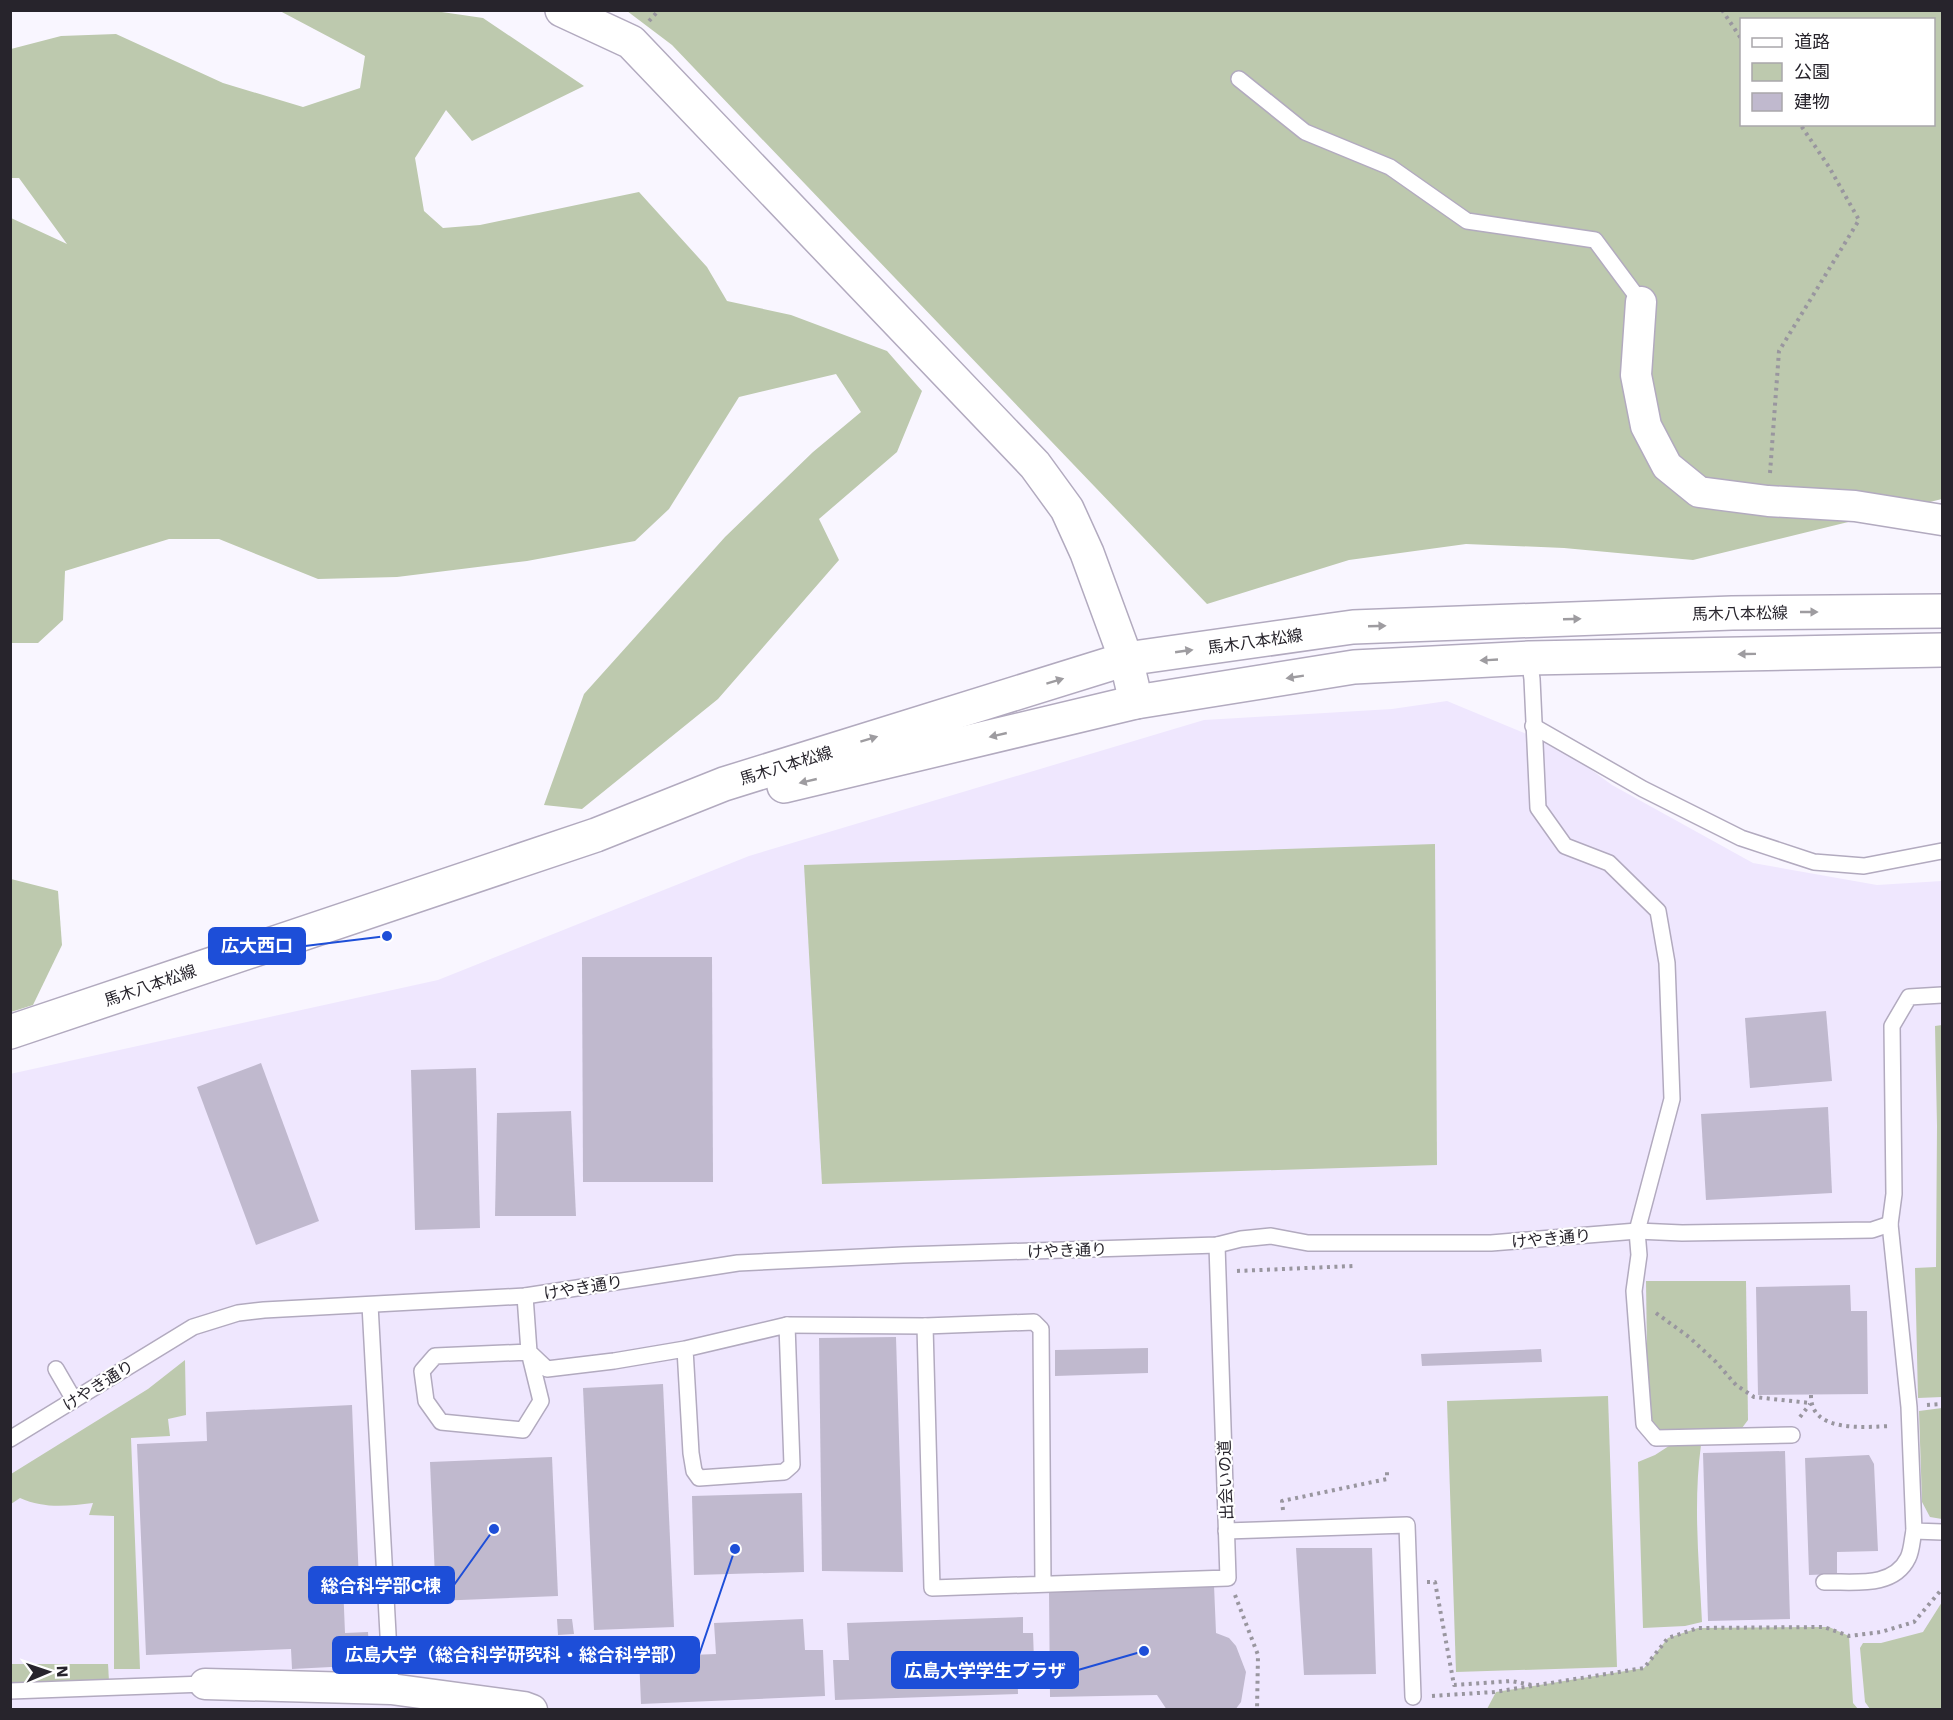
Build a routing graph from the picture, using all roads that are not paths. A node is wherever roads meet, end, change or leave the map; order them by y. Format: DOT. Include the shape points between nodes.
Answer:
graph roads {
  1 [pos="562,10"];
  2 [pos="1239,79"];
  3 [pos="1641,302"];
  4 [pos="1942,520"];
  5 [pos="1942,611"];
  6 [pos="1942,650"];
  7 [pos="1529,658"];
  8 [pos="1126,659"];
  9 [pos="1136,702"];
  10 [pos="1533,726"];
  11 [pos="596,835"];
  12 [pos="1942,851"];
  13 [pos="1942,995"];
  14 [pos="10,1032"];
  15 [pos="1890,1224"];
  16 [pos="1637,1231"];
  17 [pos="1217,1245"];
  18 [pos="525,1296"];
  19 [pos="370,1305"];
  20 [pos="787,1325"];
  21 [pos="925,1326"];
  22 [pos="685,1349"];
  23 [pos="529,1352"];
  24 [pos="56,1369"];
  25 [pos="74,1400"];
  26 [pos="1791,1435"];
  27 [pos="10,1439"];
  28 [pos="1226,1531"];
  29 [pos="1914,1531"];
  30 [pos="1942,1532"];
  31 [pos="1824,1582"];
  32 [pos="1043,1583"];
  33 [pos="205,1684"];
  34 [pos="391,1689"];
  35 [pos="10,1691"];
  36 [pos="1413,1697"];
  37 [pos="532,1710"];
  1 -- 8 [label="main road" via="631,42 1035,465 1067,509"];
  2 -- 3 [label="lane" via="1305,132 1390,167 1467,221 1595,240"];
  3 -- 4 [label="street" via="1636,375 1646,426 1667,466 1699,492 1854,506"];
  8 -- 5 [label="main road, 馬木八本松線, one-way" via="1353,627 1732,613"];
  6 -- 7 [label="main road, 馬木八本松線, one-way"];
  7 -- 9 [label="main road, 馬木八本松線, one-way" via="1354,667"];
  7 -- 10 [label="lane"];
  8 -- 9 [label="main road"];
  11 -- 8 [label="main road, 馬木八本松線, one-way" via="724,784"];
  9 -- 11 [label="main road, 馬木八本松線, one-way"];
  10 -- 12 [label="lane" via="1643,789 1741,838 1814,862 1864,866"];
  10 -- 16 [label="lane" via="1538,808 1565,846 1610,863 1658,911 1666,963 1672,1099"];
  11 -- 14 [label="main road, 馬木八本松線"];
  13 -- 15 [label="lane" via="1909,997 1892,1026 1894,1194"];
  15 -- 16 [label="lane, けやき通り" via="1872,1230"];
  15 -- 29 [label="lane" via="1909,1423"];
  16 -- 17 [label="lane, けやき通り" via="1496,1243 1308,1243 1271,1236"];
  16 -- 26 [label="lane" via="1639,1255 1634,1291 1644,1424 1656,1438"];
  17 -- 18 [label="lane, けやき通り" via="738,1263"];
  17 -- 28 [label="lane, 出会いの道"];
  18 -- 19 [label="lane, けやき通り"];
  18 -- 23 [label="lane"];
  19 -- 25 [label="lane, けやき通り" via="247,1312 193,1327"];
  19 -- 34 [label="lane"];
  20 -- 21 [label="lane"];
  20 -- 22 [label="lane"];
  20 -- 22 [label="lane" via="792,1465 784,1472 699,1478 691,1453"];
  21 -- 32 [label="lane" via="1034,1322 1041,1329"];
  21 -- 32 [label="lane" via="932,1588"];
  22 -- 23 [label="lane" via="547,1369"];
  23 -- 23 [label="lane" via="541,1401 523,1430 441,1422 426,1401 422,1371 435,1356"];
  24 -- 25 [label="lane"];
  25 -- 27 [label="lane, けやき通り"];
  28 -- 32 [label="lane, 出会いの道" via="1228,1578"];
  28 -- 36 [label="lane" via="1407,1525"];
  29 -- 30 [label="lane"];
  29 -- 31 [label="lane" via="1908,1558 1895,1574 1882,1581"];
  33 -- 34 [label="street"];
  33 -- 35 [label="lane"];
  34 -- 37 [label="street"];
}
